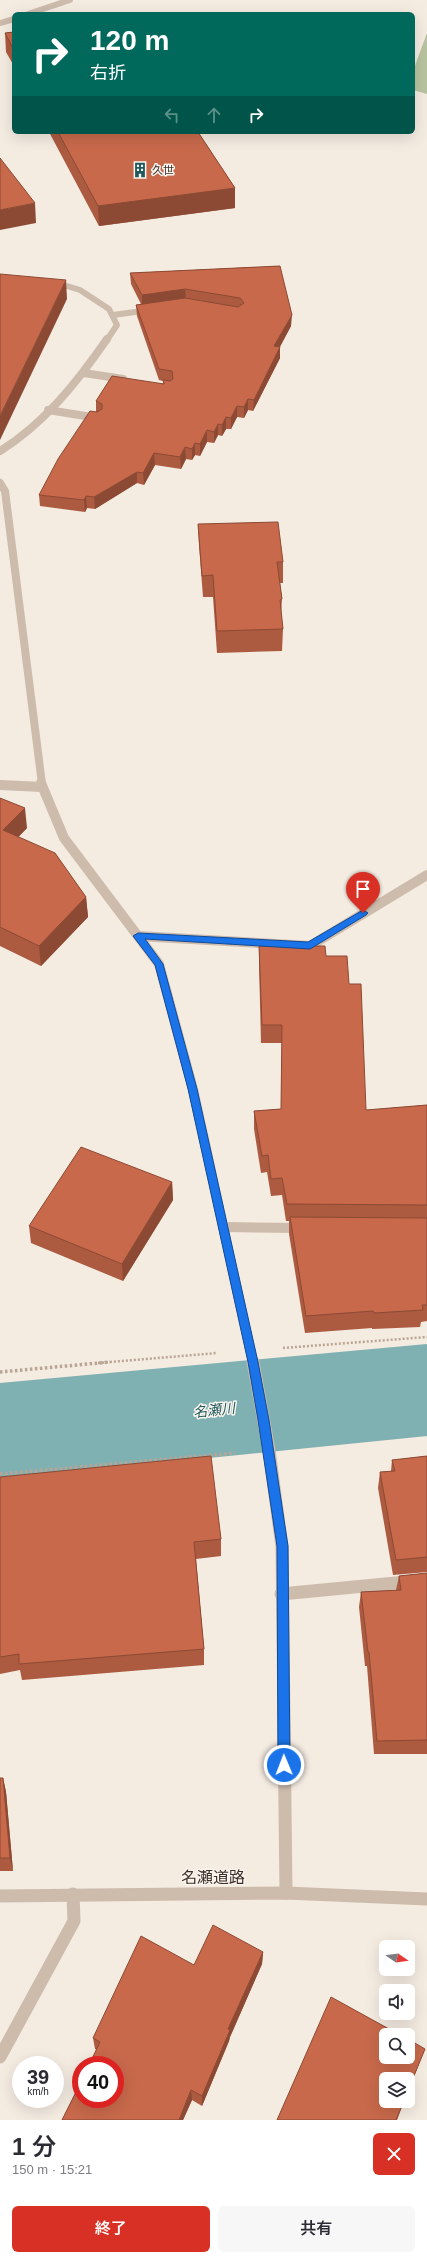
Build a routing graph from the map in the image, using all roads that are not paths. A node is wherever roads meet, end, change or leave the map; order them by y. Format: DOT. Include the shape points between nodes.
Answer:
graph roads {
  1 [pos="70,0"];
  2 [pos="34,12"];
  3 [pos="12,19"];
  4 [pos="0,23"];
  5 [pos="48,281"];
  6 [pos="156,309"];
  7 [pos="113,315"];
  8 [pos="84,372"];
  9 [pos="130,380"];
  10 [pos="48,410"];
  11 [pos="98,418"];
  12 [pos="0,451"];
  13 [pos="0,483"];
  14 [pos="0,784"];
  15 [pos="42,787"];
  16 [pos="427,875"];
  17 [pos="138,936"];
  18 [pos="223,1228"];
  19 [pos="310,1228"];
  20 [pos="427,1580"];
  21 [pos="281,1594"];
  22 [pos="286,1893"];
  23 [pos="73,1894"];
  24 [pos="0,1896"];
  25 [pos="427,1899"];
  26 [pos="0,2057"];
  1 -- 2 [label="street"];
  3 -- 4 [label="street"];
  5 -- 7 [label="street" via="80,290 109,309"];
  6 -- 7 [label="street"];
  7 -- 8 [label="street" via="118,325"];
  8 -- 9 [label="street"];
  8 -- 10 [label="street"];
  10 -- 11 [label="street"];
  10 -- 12 [label="street" via="20,439"];
  13 -- 15 [label="street" via="5,491"];
  14 -- 15 [label="street"];
  15 -- 17 [label="street" via="64,838"];
  16 -- 17 [label="street" via="310,946"];
  17 -- 18 [label="street" via="159,964 192,1089"];
  18 -- 19 [label="street"];
  18 -- 21 [label="street" via="253,1362 269,1450 282,1546"];
  20 -- 21 [label="street"];
  21 -- 22 [label="street"];
  22 -- 23 [label="street, 名瀬道路"];
  22 -- 25 [label="street, 名瀬道路"];
  23 -- 24 [label="street, 名瀬道路"];
  23 -- 26 [label="street" via="74,1921"];
}
